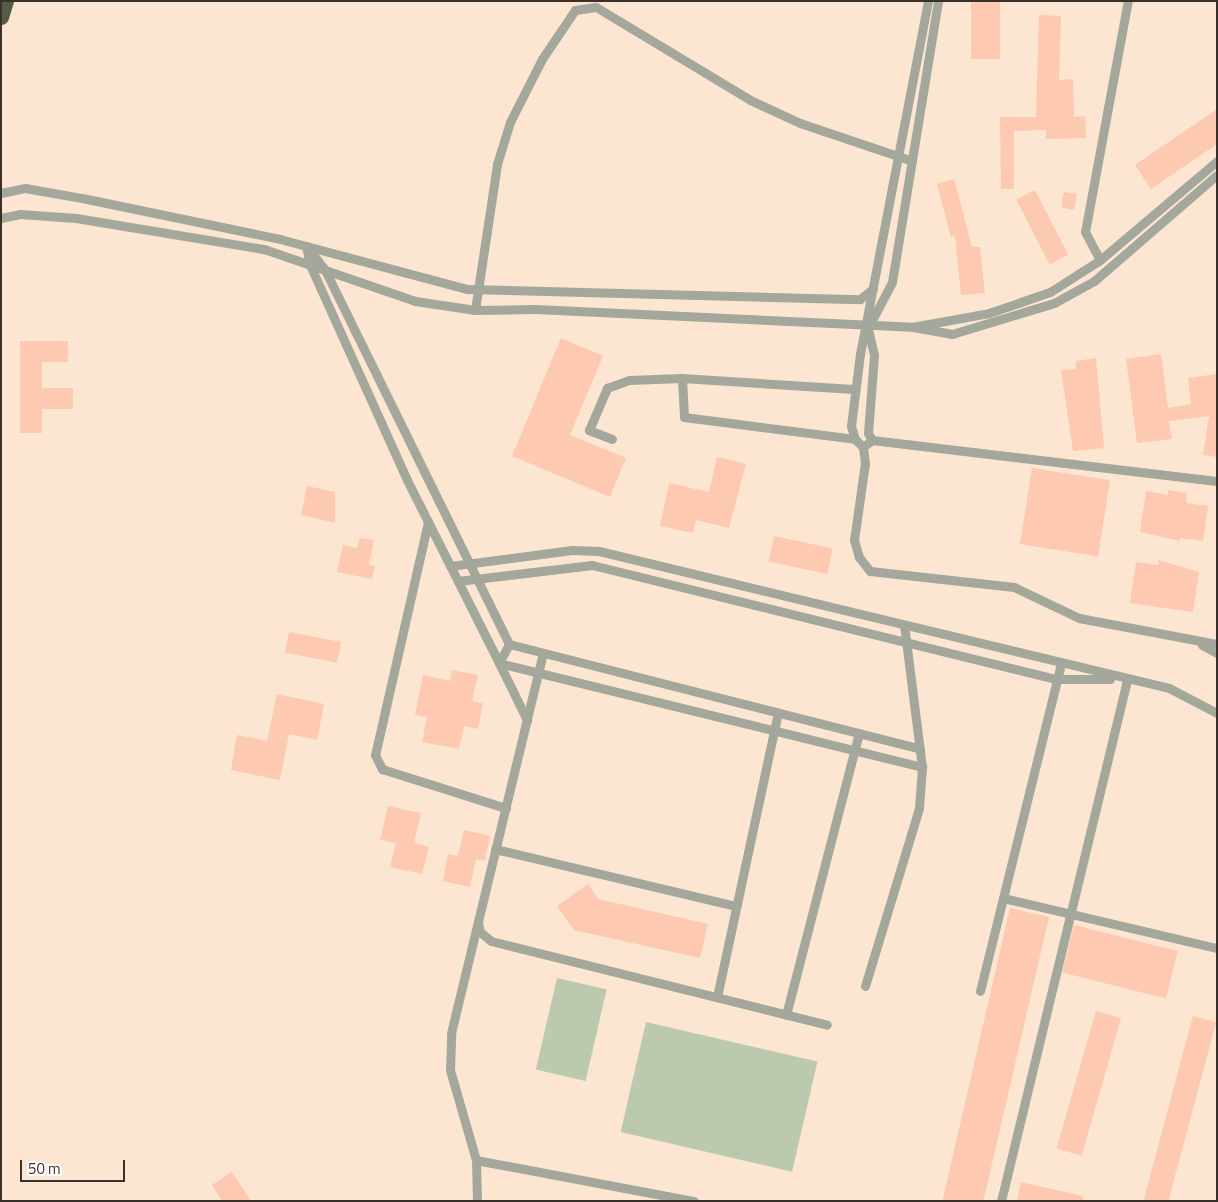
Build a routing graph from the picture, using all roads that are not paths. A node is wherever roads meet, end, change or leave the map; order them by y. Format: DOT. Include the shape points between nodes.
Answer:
graph roads {
  1 [pos="6,1"];
  2 [pos="928,1"];
  3 [pos="938,1"];
  4 [pos="1128,1"];
  5 [pos="1,17"];
  6 [pos="899,158"];
  7 [pos="912,161"];
  8 [pos="1217,161"];
  9 [pos="1217,175"];
  10 [pos="1,193"];
  11 [pos="1,218"];
  12 [pos="306,246"];
  13 [pos="1100,260"];
  14 [pos="310,265"];
  15 [pos="325,270"];
  16 [pos="873,289"];
  17 [pos="478,290"];
  18 [pos="475,310"];
  19 [pos="912,327"];
  20 [pos="868,328"];
  21 [pos="682,378"];
  22 [pos="854,389"];
  23 [pos="612,439"];
  24 [pos="855,439"];
  25 [pos="872,440"];
  26 [pos="863,447"];
  27 [pos="1217,481"];
  28 [pos="428,522"];
  29 [pos="468,563"];
  30 [pos="450,566"];
  31 [pos="476,578"];
  32 [pos="458,581"];
  33 [pos="904,625"];
  34 [pos="906,642"];
  35 [pos="1197,643"];
  36 [pos="509,644"];
  37 [pos="1217,644"];
  38 [pos="543,653"];
  39 [pos="1217,653"];
  40 [pos="499,663"];
  41 [pos="1061,664"];
  42 [pos="539,673"];
  43 [pos="1058,679"];
  44 [pos="1127,680"];
  45 [pos="778,712"];
  46 [pos="1217,714"];
  47 [pos="527,720"];
  48 [pos="774,731"];
  49 [pos="859,733"];
  50 [pos="920,748"];
  51 [pos="855,751"];
  52 [pos="922,767"];
  53 [pos="506,808"];
  54 [pos="495,849"];
  55 [pos="1003,898"];
  56 [pos="736,906"];
  57 [pos="1070,914"];
  58 [pos="478,920"];
  59 [pos="1217,948"];
  60 [pos="865,986"];
  61 [pos="980,991"];
  62 [pos="717,998"];
  63 [pos="786,1015"];
  64 [pos="827,1025"];
  65 [pos="476,1160"];
  66 [pos="477,1201"];
  67 [pos="694,1201"];
  68 [pos="1001,1201"];
  1 -- 5 [label="highway"];
  2 -- 6 [label="lane"];
  3 -- 7 [label="lane"];
  4 -- 13 [label="lane" via="1085,232"];
  6 -- 7 [label="lane"];
  6 -- 16 [label="lane"];
  6 -- 17 [label="lane" via="800,124 750,100 596,7 575,10 542,59 510,122 497,164"];
  7 -- 20 [label="lane" via="892,282"];
  8 -- 13 [label="lane"];
  9 -- 19 [label="lane" via="1094,281 1054,303 952,334"];
  10 -- 12 [label="lane" via="24,188 82,198"];
  11 -- 14 [label="lane" via="20,214 76,218 264,249"];
  12 -- 14 [label="lane"];
  12 -- 15 [label="lane"];
  12 -- 17 [label="lane"];
  13 -- 19 [label="lane" via="1050,292 1022,303"];
  14 -- 15 [label="lane"];
  14 -- 28 [label="lane"];
  15 -- 18 [label="lane" via="416,301"];
  15 -- 29 [label="lane"];
  16 -- 17 [label="lane" via="860,299"];
  16 -- 20 [label="lane"];
  17 -- 18 [label="lane"];
  18 -- 20 [label="lane" via="535,309"];
  19 -- 20 [label="lane"];
  20 -- 22 [label="lane"];
  20 -- 25 [label="lane" via="874,356 868,433"];
  21 -- 22 [label="lane"];
  21 -- 23 [label="lane" via="629,380 607,388 589,430"];
  21 -- 24 [label="lane" via="684,418"];
  22 -- 24 [label="lane" via="851,426"];
  24 -- 26 [label="lane"];
  25 -- 26 [label="lane"];
  25 -- 27 [label="lane"];
  26 -- 35 [label="lane" via="865,462 854,540 859,557 870,571 1014,587 1079,618"];
  28 -- 30 [label="lane"];
  28 -- 53 [label="lane" via="375,754 382,769"];
  29 -- 30 [label="lane"];
  29 -- 31 [label="lane"];
  29 -- 33 [label="lane" via="599,551"];
  30 -- 32 [label="lane"];
  31 -- 32 [label="lane"];
  31 -- 34 [label="lane" via="592,565"];
  31 -- 36 [label="lane"];
  32 -- 40 [label="lane"];
  33 -- 34 [label="lane"];
  33 -- 41 [label="lane"];
  34 -- 43 [label="lane"];
  34 -- 50 [label="lane"];
  35 -- 37 [label="lane"];
  35 -- 39 [label="lane"];
  36 -- 38 [label="lane"];
  36 -- 40 [label="lane"];
  38 -- 42 [label="lane"];
  38 -- 45 [label="lane"];
  40 -- 42 [label="lane"];
  40 -- 47 [label="lane"];
  41 -- 43 [label="lane"];
  41 -- 44 [label="lane"];
  42 -- 47 [label="lane"];
  42 -- 48 [label="lane"];
  43 -- 44 [label="lane"];
  43 -- 55 [label="lane"];
  44 -- 46 [label="lane" via="1169,688"];
  44 -- 57 [label="lane"];
  45 -- 48 [label="lane"];
  45 -- 49 [label="lane"];
  47 -- 53 [label="lane"];
  48 -- 51 [label="lane"];
  48 -- 56 [label="lane"];
  49 -- 50 [label="lane"];
  49 -- 51 [label="lane"];
  50 -- 52 [label="lane"];
  51 -- 52 [label="lane"];
  51 -- 63 [label="lane"];
  52 -- 60 [label="lane" via="919,808"];
  53 -- 54 [label="lane"];
  54 -- 56 [label="lane"];
  54 -- 58 [label="lane"];
  55 -- 57 [label="lane"];
  55 -- 61 [label="lane"];
  56 -- 62 [label="lane"];
  57 -- 59 [label="lane"];
  57 -- 68 [label="lane"];
  58 -- 62 [label="lane" via="480,932 491,941"];
  58 -- 65 [label="lane" via="466,955 450,1051 450,1070"];
  62 -- 63 [label="lane"];
  63 -- 64 [label="lane"];
  65 -- 66 [label="lane"];
  65 -- 67 [label="lane"];
}
